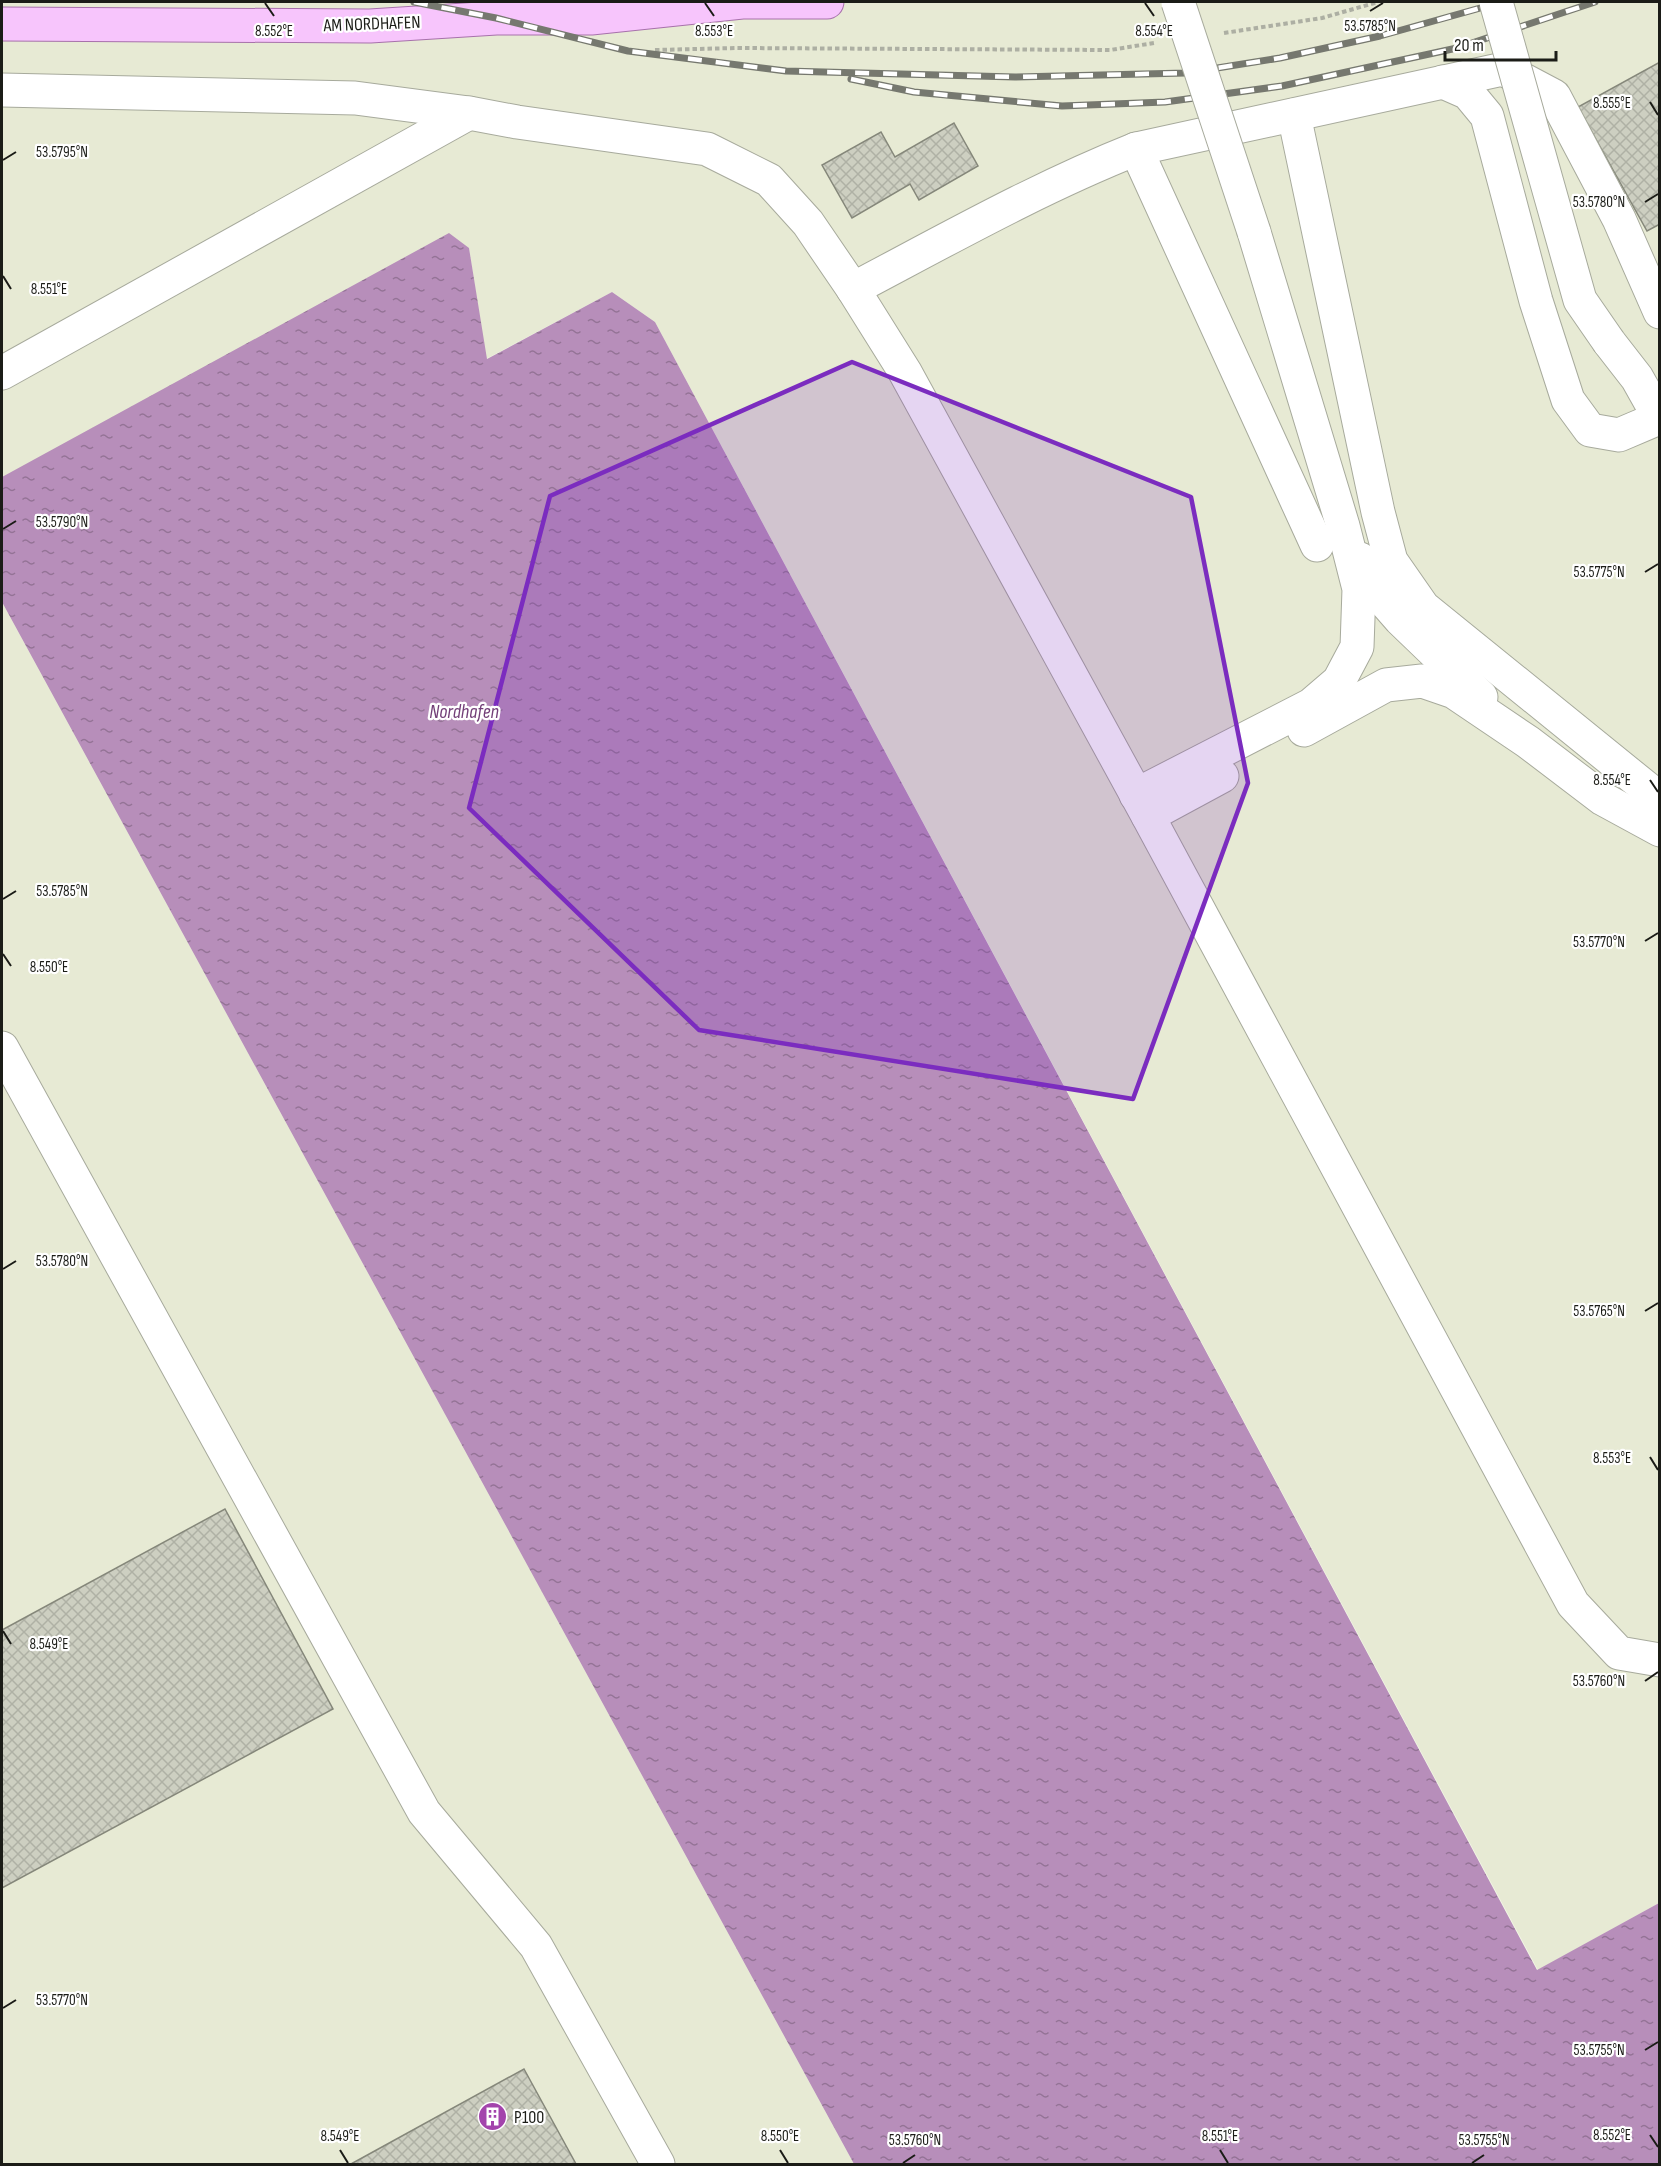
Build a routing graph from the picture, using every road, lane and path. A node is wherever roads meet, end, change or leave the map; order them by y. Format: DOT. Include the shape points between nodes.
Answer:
graph roads {
  1 [pos="739,2"];
  2 [pos="827,2"];
  3 [pos="1178,2"];
  4 [pos="1378,2"];
  5 [pos="1496,2"];
  6 [pos="2,24"];
  7 [pos="1216,34"];
  8 [pos="1157,43"];
  9 [pos="650,50"];
  10 [pos="1443,82"];
  11 [pos="2,90"];
  12 [pos="469,112"];
  13 [pos="1294,115"];
  14 [pos="1136,149"];
  15 [pos="853,289"];
  16 [pos="1659,312"];
  17 [pos="2,374"];
  18 [pos="1659,418"];
  19 [pos="1343,526"];
  20 [pos="1317,545"];
  21 [pos="1528,742"];
  22 [pos="1659,800"];
  23 [pos="1142,806"];
  24 [pos="1659,830"];
  25 [pos="2,1048"];
  26 [pos="1659,1660"];
  27 [pos="658,2164"];
  1 -- 2 [label="main road, AM NORDHAFEN"];
  1 -- 6 [label="main road, AM NORDHAFEN" via="591,18 496,18 370,26"];
  3 -- 19 [label="lane, bridge" via="1254,232"];
  4 -- 7 [label="path" via="1322,18"];
  5 -- 18 [label="lane, bridge" via="1580,300 1637,378"];
  8 -- 9 [label="path" via="1110,50"];
  10 -- 13 [label="lane"];
  10 -- 16 [label="lane" via="1503,69 1554,96 1619,219"];
  10 -- 18 [label="lane" via="1468,93 1487,116 1536,301 1568,400 1590,430 1619,435"];
  11 -- 12 [label="lane" via="355,99"];
  12 -- 15 [label="lane" via="707,149 769,180 808,224"];
  12 -- 17 [label="lane"];
  13 -- 14 [label="lane"];
  13 -- 22 [label="lane" via="1391,561 1423,607"];
  14 -- 15 [label="lane" via="1038,192"];
  14 -- 20 [label="lane"];
  15 -- 23 [label="lane" via="904,372"];
  19 -- 21 [label="lane" via="1379,595"];
  19 -- 23 [label="lane" via="1359,590 1357,647 1339,681 1311,705"];
  21 -- 23 [label="lane" via="1454,692 1422,681 1386,685"];
  21 -- 24 [label="lane" via="1604,799"];
  23 -- 26 [label="lane" via="1573,1604 1619,1653"];
  25 -- 27 [label="lane" via="424,1812 536,1946"];
}
